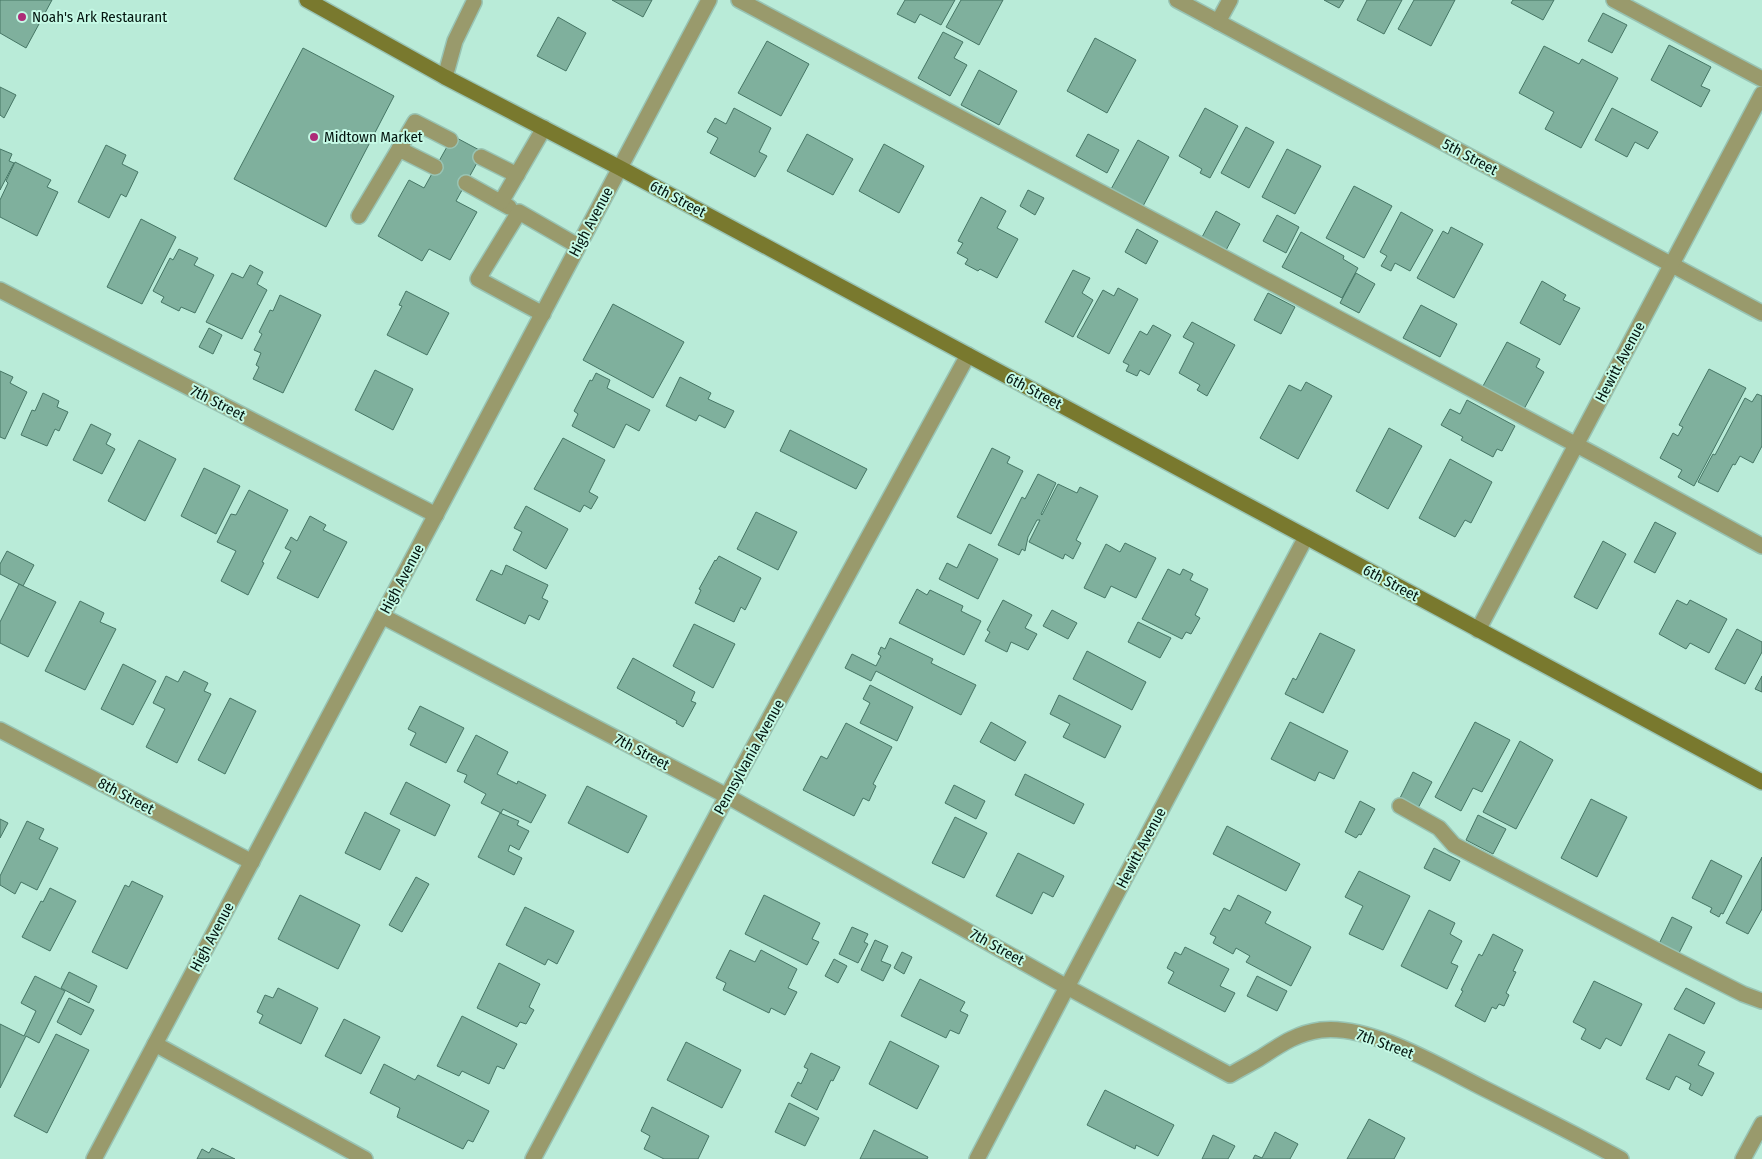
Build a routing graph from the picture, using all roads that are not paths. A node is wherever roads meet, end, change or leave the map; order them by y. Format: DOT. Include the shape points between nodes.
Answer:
graph roads {
  1 [pos="709,0"];
  2 [pos="739,0"];
  3 [pos="1177,0"];
  4 [pos="1230,0"];
  5 [pos="1614,0"];
  6 [pos="315,2"];
  7 [pos="474,2"];
  8 [pos="1218,22"];
  9 [pos="446,77"];
  10 [pos="1762,79"];
  11 [pos="1762,94"];
  12 [pos="544,128"];
  13 [pos="450,140"];
  14 [pos="399,149"];
  15 [pos="481,156"];
  16 [pos="435,168"];
  17 [pos="620,168"];
  18 [pos="517,176"];
  19 [pos="466,183"];
  20 [pos="501,202"];
  21 [pos="519,212"];
  22 [pos="359,216"];
  23 [pos="578,246"];
  24 [pos="1672,265"];
  25 [pos="0,290"];
  26 [pos="1762,313"];
  27 [pos="543,314"];
  28 [pos="968,356"];
  29 [pos="1576,445"];
  30 [pos="436,515"];
  31 [pos="1306,537"];
  32 [pos="1762,546"];
  33 [pos="382,616"];
  34 [pos="1478,630"];
  35 [pos="0,730"];
  36 [pos="1762,782"];
  37 [pos="727,796"];
  38 [pos="1400,806"];
  39 [pos="252,862"];
  40 [pos="1067,986"];
  41 [pos="1762,1002"];
  42 [pos="155,1044"];
  43 [pos="1762,1124"];
  44 [pos="94,1159"];
  45 [pos="365,1159"];
  46 [pos="533,1159"];
  47 [pos="977,1159"];
  48 [pos="1621,1159"];
  49 [pos="1743,1159"];
  1 -- 17 [label="street, High Avenue"];
  2 -- 29 [label="street"];
  3 -- 8 [label="street, 5th Street"];
  4 -- 8 [label="street"];
  5 -- 10 [label="street"];
  6 -- 9 [label="main road, 6th Street"];
  7 -- 9 [label="street" via="455,41"];
  8 -- 24 [label="street, 5th Street"];
  9 -- 12 [label="main road, 6th Street"];
  11 -- 24 [label="street, Hewitt Avenue"];
  12 -- 17 [label="main road, 6th Street"];
  12 -- 18 [label="street"];
  13 -- 14 [label="street" via="415,122"];
  14 -- 16 [label="street"];
  14 -- 22 [label="street"];
  15 -- 18 [label="street"];
  17 -- 23 [label="street, High Avenue"];
  17 -- 28 [label="main road, 6th Street"];
  18 -- 20 [label="street"];
  19 -- 20 [label="street"];
  20 -- 21 [label="street"];
  21 -- 23 [label="street"];
  21 -- 27 [label="street" via="478,279"];
  23 -- 27 [label="street, High Avenue"];
  24 -- 26 [label="street, 5th Street"];
  24 -- 29 [label="street, Hewitt Avenue"];
  25 -- 30 [label="street, 7th Street"];
  27 -- 30 [label="street, High Avenue"];
  28 -- 31 [label="main road, 6th Street"];
  28 -- 37 [label="street, Pennsylvania Avenue"];
  29 -- 32 [label="street"];
  29 -- 34 [label="street, Hewitt Avenue"];
  30 -- 33 [label="street, High Avenue"];
  31 -- 34 [label="main road, 6th Street"];
  31 -- 40 [label="street, Hewitt Avenue"];
  33 -- 37 [label="street, 7th Street"];
  33 -- 39 [label="street, High Avenue"];
  34 -- 36 [label="main road, 6th Street"];
  35 -- 39 [label="street, 8th Street"];
  37 -- 40 [label="street, 7th Street"];
  37 -- 46 [label="street, Pennsylvania Avenue"];
  38 -- 41 [label="street" via="1439,828 1461,849"];
  39 -- 42 [label="street, High Avenue"];
  40 -- 47 [label="street, Hewitt Avenue"];
  40 -- 48 [label="street, 7th Street" via="1230,1075 1302,1033 1323,1029 1368,1035 1410,1051"];
  42 -- 44 [label="street, High Avenue"];
  42 -- 45 [label="street"];
  43 -- 49 [label="street"];
}
